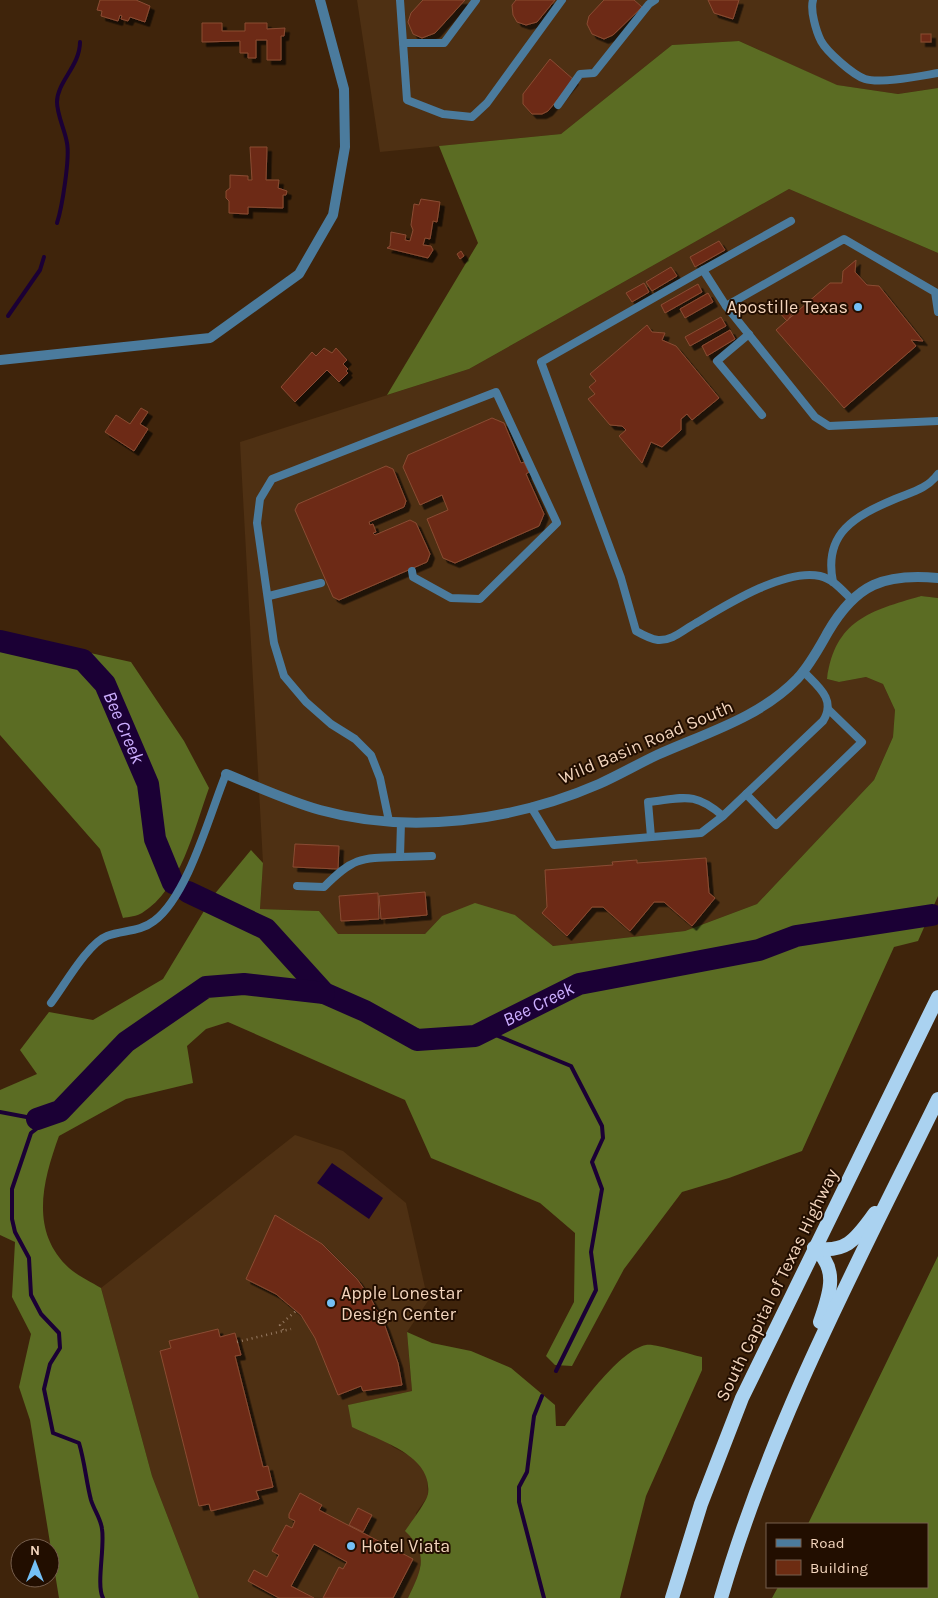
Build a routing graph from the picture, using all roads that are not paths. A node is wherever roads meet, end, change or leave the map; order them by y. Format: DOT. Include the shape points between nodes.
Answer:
graph roads {
  1 [pos="320,0"];
  2 [pos="400,0"];
  3 [pos="476,0"];
  4 [pos="562,0"];
  5 [pos="813,0"];
  6 [pos="651,1"];
  7 [pos="403,44"];
  8 [pos="938,73"];
  9 [pos="558,105"];
  10 [pos="791,221"];
  11 [pos="703,270"];
  12 [pos="726,306"];
  13 [pos="938,312"];
  14 [pos="749,334"];
  15 [pos="0,360"];
  16 [pos="762,415"];
  17 [pos="938,421"];
  18 [pos="938,474"];
  19 [pos="412,571"];
  20 [pos="938,578"];
  21 [pos="833,582"];
  22 [pos="321,583"];
  23 [pos="268,596"];
  24 [pos="851,599"];
  25 [pos="803,671"];
  26 [pos="828,709"];
  27 [pos="226,774"];
  28 [pos="746,794"];
  29 [pos="531,807"];
  30 [pos="723,816"];
  31 [pos="388,821"];
  32 [pos="401,822"];
  33 [pos="651,837"];
  34 [pos="432,856"];
  35 [pos="400,857"];
  36 [pos="297,886"];
  37 [pos="938,996"];
  38 [pos="51,1003"];
  39 [pos="938,1098"];
  40 [pos="893,1190"];
  41 [pos="814,1248"];
  42 [pos="801,1380"];
  43 [pos="672,1598"];
  44 [pos="721,1598"];
  1 -- 15 [label="street" via="344,89 345,147 333,214 299,274 210,338"];
  2 -- 7 [label="lane"];
  3 -- 7 [label="lane" via="444,43"];
  4 -- 7 [label="lane" via="487,103 472,117 443,114 407,100"];
  5 -- 8 [label="lane" via="811,6 821,41 840,62 865,79 898,79"];
  6 -- 9 [label="lane" via="594,73 580,74"];
  10 -- 11 [label="lane"];
  11 -- 12 [label="lane"];
  11 -- 21 [label="lane" via="541,362 621,578 636,631 659,640 676,636 712,613 778,580 820,576"];
  12 -- 13 [label="lane" via="844,239 935,292"];
  12 -- 14 [label="lane"];
  14 -- 16 [label="lane" via="717,361"];
  14 -- 17 [label="lane" via="815,417 829,426"];
  18 -- 21 [label="lane" via="918,492 895,499 850,523 838,534 830,566"];
  19 -- 23 [label="lane" via="413,577 451,598 480,598 557,523 496,392 272,479 260,499 257,523"];
  20 -- 24 [label="street, Wild Basin Road South" via="911,575 881,580"];
  21 -- 24 [label="lane"];
  22 -- 23 [label="lane"];
  23 -- 31 [label="lane" via="274,643 284,676 306,702 371,755 380,778"];
  24 -- 25 [label="street, Wild Basin Road South"];
  25 -- 26 [label="lane" via="827,696"];
  25 -- 29 [label="street, Wild Basin Road South" via="751,715 598,784"];
  26 -- 28 [label="lane" via="823,721"];
  26 -- 28 [label="lane" via="862,742 776,825"];
  27 -- 31 [label="street, Wild Basin Road South" via="319,810"];
  27 -- 38 [label="lane" via="185,878 165,910 142,927 100,939"];
  28 -- 30 [label="lane"];
  29 -- 32 [label="street, Wild Basin Road South" via="467,820"];
  29 -- 33 [label="lane" via="554,845"];
  30 -- 33 [label="lane" via="701,833"];
  30 -- 33 [label="lane" via="703,800 691,797 648,802"];
  31 -- 32 [label="street, Wild Basin Road South"];
  32 -- 35 [label="lane"];
  34 -- 35 [label="lane"];
  35 -- 36 [label="lane" via="356,860 342,868 324,887"];
  37 -- 41 [label="highway, South Capital of Texas Highway"];
  39 -- 40 [label="highway"];
  40 -- 41 [label="highway" via="849,1244 836,1249"];
  40 -- 42 [label="highway"];
  41 -- 42 [label="highway" via="827,1262 830,1290"];
  41 -- 43 [label="highway, South Capital of Texas Highway" via="733,1419 701,1504"];
  42 -- 44 [label="highway" via="758,1483"];
}
